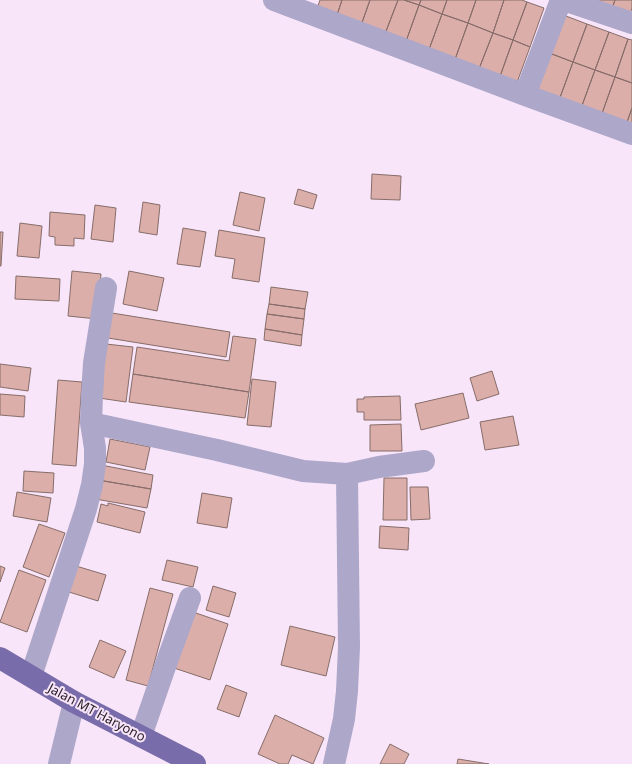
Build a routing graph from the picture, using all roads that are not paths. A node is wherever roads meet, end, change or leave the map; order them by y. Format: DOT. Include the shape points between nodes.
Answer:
graph roads {
  1 [pos="274,0"];
  2 [pos="561,0"];
  3 [pos="564,0"];
  4 [pos="632,23"];
  5 [pos="525,96"];
  6 [pos="632,134"];
  7 [pos="106,288"];
  8 [pos="91,423"];
  9 [pos="424,460"];
  10 [pos="347,474"];
  11 [pos="190,598"];
  12 [pos="0,658"];
  13 [pos="31,676"];
  14 [pos="74,702"];
  15 [pos="141,736"];
  16 [pos="59,764"];
  17 [pos="195,764"];
  18 [pos="334,764"];
  1 -- 5 [label="street"];
  2 -- 5 [label="street"];
  3 -- 4 [label="street"];
  5 -- 6 [label="street"];
  7 -- 8 [label="street" via="94,363"];
  8 -- 10 [label="street" via="303,471"];
  8 -- 13 [label="street" via="96,448 86,509"];
  9 -- 10 [label="street"];
  10 -- 18 [label="street" via="347,692"];
  11 -- 15 [label="street"];
  12 -- 13 [label="main road, Jalan MT Haryono"];
  13 -- 14 [label="main road, Jalan MT Haryono"];
  14 -- 15 [label="main road, Jalan MT Haryono"];
  14 -- 16 [label="street"];
  15 -- 17 [label="main road, Jalan MT Haryono"];
}
